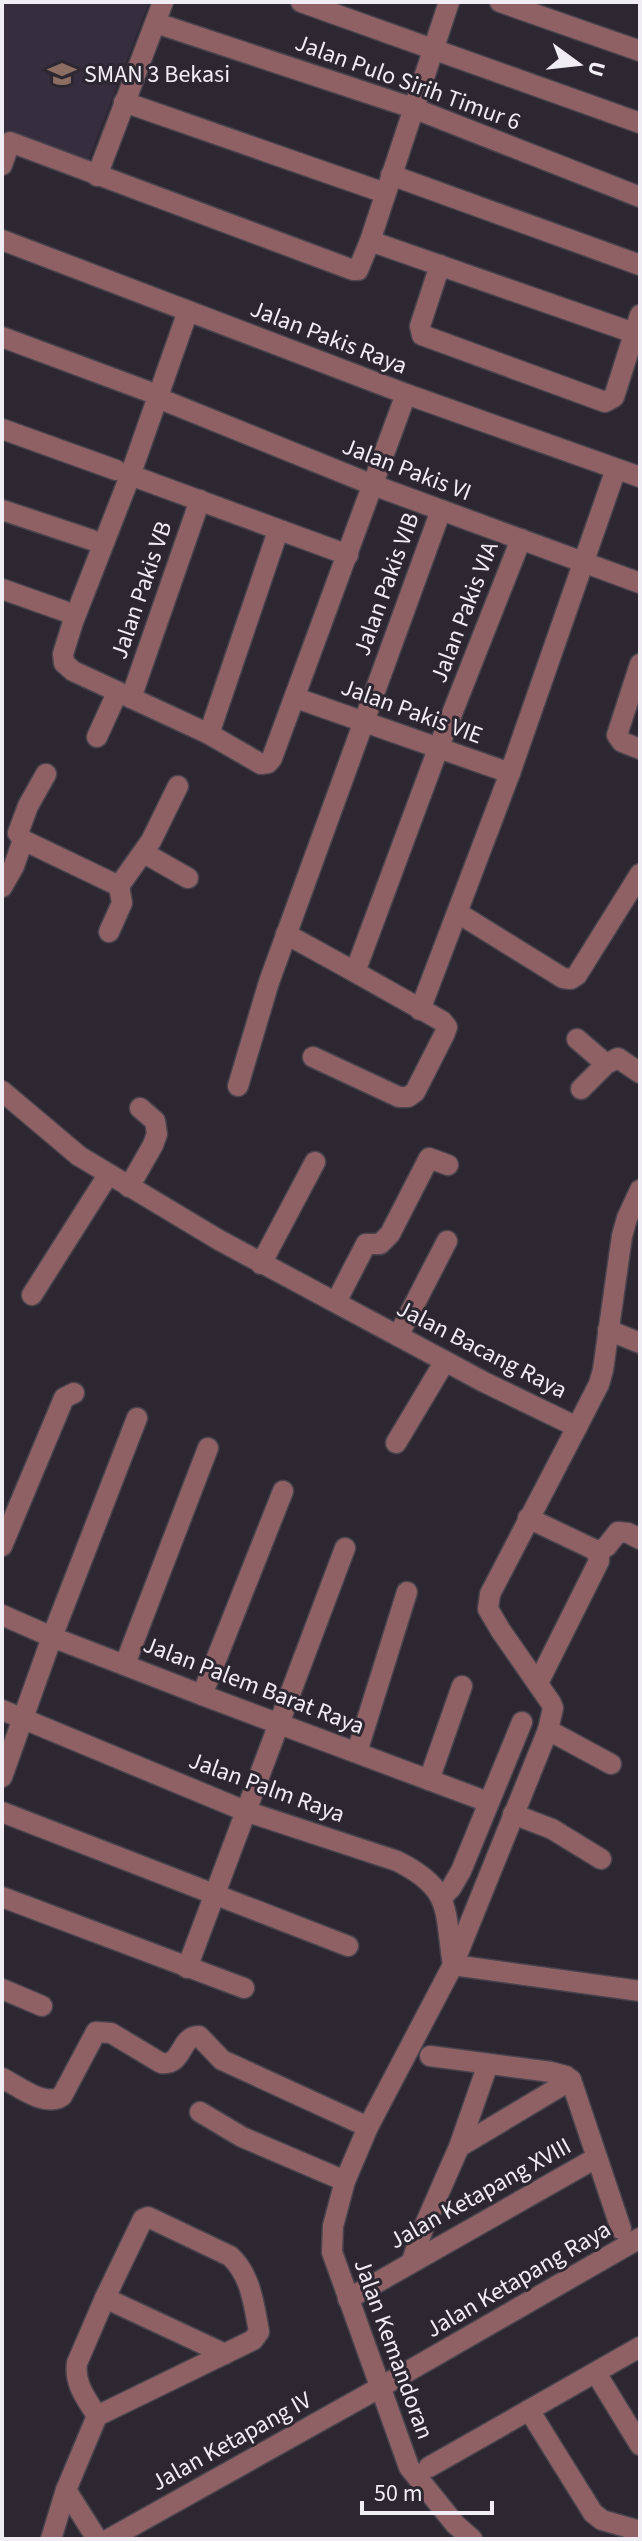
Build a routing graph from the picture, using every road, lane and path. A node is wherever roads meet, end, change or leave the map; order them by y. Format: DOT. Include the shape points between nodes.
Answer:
graph roads {
  1 [pos="163,2"];
  2 [pos="301,2"];
  3 [pos="449,2"];
  4 [pos="500,2"];
  5 [pos="156,23"];
  6 [pos="433,47"];
  7 [pos="640,51"];
  8 [pos="124,102"];
  9 [pos="413,108"];
  10 [pos="640,123"];
  11 [pos="2,165"];
  12 [pos="97,176"];
  13 [pos="388,184"];
  14 [pos="640,197"];
  15 [pos="2,240"];
  16 [pos="370,241"];
  17 [pos="440,265"];
  18 [pos="640,265"];
  19 [pos="188,311"];
  20 [pos="637,324"];
  21 [pos="2,337"];
  22 [pos="633,361"];
  23 [pos="406,394"];
  24 [pos="152,395"];
  25 [pos="2,429"];
  26 [pos="616,469"];
  27 [pos="116,470"];
  28 [pos="640,477"];
  29 [pos="141,479"];
  30 [pos="373,485"];
  31 [pos="200,500"];
  32 [pos="2,510"];
  33 [pos="441,510"];
  34 [pos="278,531"];
  35 [pos="521,539"];
  36 [pos="92,540"];
  37 [pos="348,555"];
  38 [pos="586,562"];
  39 [pos="640,583"];
  40 [pos="2,589"];
  41 [pos="64,611"];
  42 [pos="640,664"];
  43 [pos="124,696"];
  44 [pos="296,698"];
  45 [pos="364,721"];
  46 [pos="209,734"];
  47 [pos="97,737"];
  48 [pos="633,747"];
  49 [pos="438,749"];
  50 [pos="510,773"];
  51 [pos="46,774"];
  52 [pos="178,786"];
  53 [pos="23,840"];
  54 [pos="144,853"];
  55 [pos="640,874"];
  56 [pos="188,878"];
  57 [pos="119,886"];
  58 [pos="2,887"];
  59 [pos="458,913"];
  60 [pos="109,932"];
  61 [pos="286,934"];
  62 [pos="355,972"];
  63 [pos="420,1010"];
  64 [pos="577,1039"];
  65 [pos="313,1057"];
  66 [pos="606,1064"];
  67 [pos="640,1073"];
  68 [pos="238,1086"];
  69 [pos="581,1089"];
  70 [pos="3,1094"];
  71 [pos="140,1108"];
  72 [pos="315,1162"];
  73 [pos="448,1165"];
  74 [pos="108,1175"];
  75 [pos="129,1187"];
  76 [pos="640,1190"];
  77 [pos="447,1241"];
  78 [pos="261,1264"];
  79 [pos="32,1295"];
  80 [pos="336,1302"];
  81 [pos="608,1330"];
  82 [pos="398,1336"];
  83 [pos="640,1343"];
  84 [pos="445,1361"];
  85 [pos="74,1393"];
  86 [pos="137,1418"];
  87 [pos="577,1427"];
  88 [pos="396,1443"];
  89 [pos="208,1448"];
  90 [pos="283,1491"];
  91 [pos="528,1518"];
  92 [pos="640,1539"];
  93 [pos="2,1546"];
  94 [pos="345,1548"];
  95 [pos="597,1553"];
  96 [pos="407,1592"];
  97 [pos="2,1615"];
  98 [pos="52,1637"];
  99 [pos="125,1664"];
  100 [pos="538,1683"];
  101 [pos="462,1686"];
  102 [pos="202,1695"];
  103 [pos="2,1710"];
  104 [pos="22,1718"];
  105 [pos="522,1722"];
  106 [pos="277,1723"];
  107 [pos="548,1730"];
  108 [pos="357,1752"];
  109 [pos="611,1764"];
  110 [pos="2,1777"];
  111 [pos="429,1780"];
  112 [pos="488,1802"];
  113 [pos="245,1811"];
  114 [pos="2,1812"];
  115 [pos="513,1814"];
  116 [pos="601,1859"];
  117 [pos="214,1894"];
  118 [pos="481,1896"];
  119 [pos="2,1897"];
  120 [pos="442,1897"];
  121 [pos="348,1946"];
  122 [pos="453,1965"];
  123 [pos="187,1968"];
  124 [pos="244,1988"];
  125 [pos="2,1989"];
  126 [pos="640,1991"];
  127 [pos="42,2006"];
  128 [pos="430,2056"];
  129 [pos="488,2064"];
  130 [pos="2,2078"];
  131 [pos="571,2080"];
  132 [pos="200,2112"];
  133 [pos="368,2127"];
  134 [pos="459,2147"];
  135 [pos="596,2158"];
  136 [pos="345,2181"];
  137 [pos="631,2234"];
  138 [pos="412,2261"];
  139 [pos="105,2298"];
  140 [pos="348,2299"];
  141 [pos="640,2347"];
  142 [pos="225,2354"];
  143 [pos="596,2373"];
  144 [pos="379,2388"];
  145 [pos="529,2410"];
  146 [pos="97,2416"];
  147 [pos="640,2445"];
  148 [pos="429,2467"];
  149 [pos="66,2490"];
  150 [pos="640,2531"];
  151 [pos="450,2532"];
  152 [pos="51,2539"];
  153 [pos="97,2539"];
  154 [pos="109,2539"];
  155 [pos="472,2539"];
  1 -- 5 [label="street"];
  2 -- 6 [label="street"];
  3 -- 6 [label="street"];
  4 -- 7 [label="street"];
  5 -- 8 [label="street"];
  5 -- 9 [label="street, Jalan Pulo Sirih Timur 6"];
  6 -- 9 [label="street"];
  6 -- 10 [label="street"];
  8 -- 12 [label="street"];
  8 -- 13 [label="street"];
  9 -- 13 [label="street"];
  9 -- 14 [label="street, Jalan Pulo Sirih Timur 6"];
  11 -- 12 [label="street" via="10,142"];
  12 -- 16 [label="street" via="353,270 361,267"];
  13 -- 16 [label="street"];
  13 -- 18 [label="street"];
  15 -- 19 [label="street, Jalan Pakis Raya"];
  16 -- 17 [label="street"];
  17 -- 20 [label="street"];
  17 -- 22 [label="street" via="420,326 422,335 605,402 614,397"];
  19 -- 23 [label="street, Jalan Pakis Raya"];
  19 -- 24 [label="street"];
  20 -- 22 [label="street"];
  21 -- 24 [label="street, Jalan Pakis VI"];
  23 -- 26 [label="street, Jalan Pakis Raya"];
  23 -- 30 [label="street"];
  24 -- 30 [label="street, Jalan Pakis VI"];
  24 -- 43 [label="street" via="63,654 73,671"];
  25 -- 27 [label="street"];
  26 -- 28 [label="street, Jalan Pakis Raya"];
  26 -- 38 [label="street"];
  29 -- 31 [label="street"];
  30 -- 33 [label="street, Jalan Pakis VI"];
  30 -- 37 [label="street"];
  31 -- 34 [label="street"];
  31 -- 43 [label="street, Jalan Pakis VB"];
  32 -- 36 [label="street"];
  33 -- 35 [label="street, Jalan Pakis VI"];
  33 -- 45 [label="street, Jalan Pakis VIB"];
  34 -- 37 [label="street"];
  34 -- 46 [label="street"];
  35 -- 38 [label="street, Jalan Pakis VI"];
  35 -- 49 [label="street, Jalan Pakis VIA"];
  37 -- 44 [label="street"];
  38 -- 39 [label="street, Jalan Pakis VI"];
  38 -- 50 [label="street"];
  40 -- 41 [label="street"];
  42 -- 48 [label="street" via="617,734"];
  43 -- 46 [label="street"];
  43 -- 47 [label="street, Jalan Pakis VB"];
  44 -- 45 [label="street, Jalan Pakis VIE"];
  44 -- 46 [label="street" via="268,763"];
  45 -- 49 [label="street, Jalan Pakis VIE"];
  45 -- 61 [label="street, Jalan Pakis VIB"];
  49 -- 50 [label="street, Jalan Pakis VIE"];
  49 -- 62 [label="street, Jalan Pakis VIA"];
  50 -- 59 [label="street"];
  51 -- 53 [label="street" via="18,833"];
  52 -- 54 [label="street"];
  53 -- 57 [label="street"];
  53 -- 58 [label="street"];
  54 -- 56 [label="street"];
  54 -- 57 [label="street"];
  55 -- 59 [label="street" via="571,979"];
  57 -- 60 [label="street" via="122,903"];
  59 -- 63 [label="street"];
  61 -- 62 [label="street"];
  61 -- 68 [label="street, Jalan Pakis VIB"];
  62 -- 63 [label="street"];
  63 -- 65 [label="street" via="447,1027 408,1097"];
  64 -- 66 [label="street"];
  66 -- 67 [label="street" via="618,1058"];
  66 -- 69 [label="street"];
  70 -- 74 [label="street, Jalan Bacang Raya"];
  71 -- 75 [label="street" via="155,1121 157,1134"];
  72 -- 78 [label="street"];
  73 -- 80 [label="street" via="429,1158 390,1234 380,1244 366,1244"];
  74 -- 75 [label="street, Jalan Bacang Raya"];
  74 -- 79 [label="street"];
  75 -- 78 [label="street, Jalan Bacang Raya"];
  76 -- 81 [label="street" via="622,1236"];
  77 -- 82 [label="street"];
  78 -- 80 [label="street, Jalan Bacang Raya"];
  80 -- 82 [label="street, Jalan Bacang Raya"];
  81 -- 83 [label="street"];
  81 -- 87 [label="street" via="599,1384"];
  82 -- 84 [label="street, Jalan Bacang Raya"];
  84 -- 87 [label="street, Jalan Bacang Raya"];
  84 -- 88 [label="street"];
  85 -- 93 [label="street" via="64,1398"];
  86 -- 98 [label="street"];
  87 -- 91 [label="street, Jalan Bacang Raya"];
  89 -- 99 [label="street"];
  90 -- 102 [label="street"];
  91 -- 95 [label="street"];
  91 -- 100 [label="street, Jalan Bacang Raya" via="490,1594 488,1609"];
  92 -- 95 [label="street" via="618,1532"];
  94 -- 106 [label="street"];
  95 -- 100 [label="street" via="599,1561"];
  96 -- 108 [label="street"];
  97 -- 98 [label="street, Jalan Palem Barat Raya"];
  98 -- 99 [label="street, Jalan Palem Barat Raya"];
  98 -- 104 [label="street"];
  99 -- 102 [label="street, Jalan Palem Barat Raya"];
  100 -- 107 [label="street, Jalan Bacang Raya" via="553,1708"];
  101 -- 111 [label="street"];
  102 -- 106 [label="street, Jalan Palem Barat Raya"];
  103 -- 104 [label="street, Jalan Palm Raya"];
  104 -- 110 [label="street"];
  104 -- 113 [label="street, Jalan Palm Raya"];
  105 -- 112 [label="street"];
  106 -- 108 [label="street, Jalan Palem Barat Raya"];
  106 -- 113 [label="street"];
  107 -- 109 [label="street"];
  107 -- 115 [label="street, Jalan Bacang Raya"];
  108 -- 111 [label="street, Jalan Palem Barat Raya"];
  111 -- 112 [label="street, Jalan Palem Barat Raya"];
  112 -- 120 [label="street" via="461,1871"];
  113 -- 117 [label="street"];
  113 -- 120 [label="street, Jalan Palm Raya" via="397,1861 420,1873"];
  114 -- 117 [label="street"];
  115 -- 116 [label="street" via="552,1829"];
  115 -- 118 [label="street, Jalan Bacang Raya"];
  117 -- 121 [label="street"];
  117 -- 123 [label="street"];
  118 -- 122 [label="street, Jalan Kemandoran"];
  119 -- 123 [label="street"];
  120 -- 122 [label="street"];
  122 -- 126 [label="street"];
  122 -- 133 [label="street, Jalan Kemandoran"];
  123 -- 124 [label="street"];
  125 -- 127 [label="street"];
  128 -- 129 [label="street"];
  129 -- 131 [label="street" via="558,2073"];
  129 -- 134 [label="street"];
  130 -- 133 [label="street" via="44,2100 57,2100 96,2032 111,2033 169,2064 195,2035 222,2060"];
  131 -- 134 [label="street"];
  131 -- 135 [label="street"];
  132 -- 136 [label="street" via="242,2137"];
  133 -- 136 [label="street, Jalan Kemandoran"];
  134 -- 138 [label="street"];
  135 -- 137 [label="street"];
  135 -- 138 [label="street, Jalan Ketapang XVIII"];
  136 -- 140 [label="street, Jalan Kemandoran" via="332,2252"];
  137 -- 144 [label="street, Jalan Ketapang Raya"];
  138 -- 140 [label="street, Jalan Ketapang XVIII"];
  139 -- 142 [label="street"];
  139 -- 142 [label="street" via="148,2217 241,2265 259,2332"];
  139 -- 146 [label="street" via="76,2373"];
  140 -- 144 [label="street, Jalan Kemandoran"];
  141 -- 143 [label="street"];
  142 -- 146 [label="street"];
  143 -- 145 [label="street"];
  143 -- 147 [label="street"];
  144 -- 151 [label="street, Jalan Kemandoran" via="409,2467"];
  144 -- 154 [label="street, Jalan Ketapang IV"];
  145 -- 148 [label="street"];
  145 -- 150 [label="street" via="593,2513"];
  146 -- 149 [label="street"];
  149 -- 152 [label="street"];
  149 -- 153 [label="street"];
  151 -- 155 [label="street, Jalan Kemandoran"];
}
